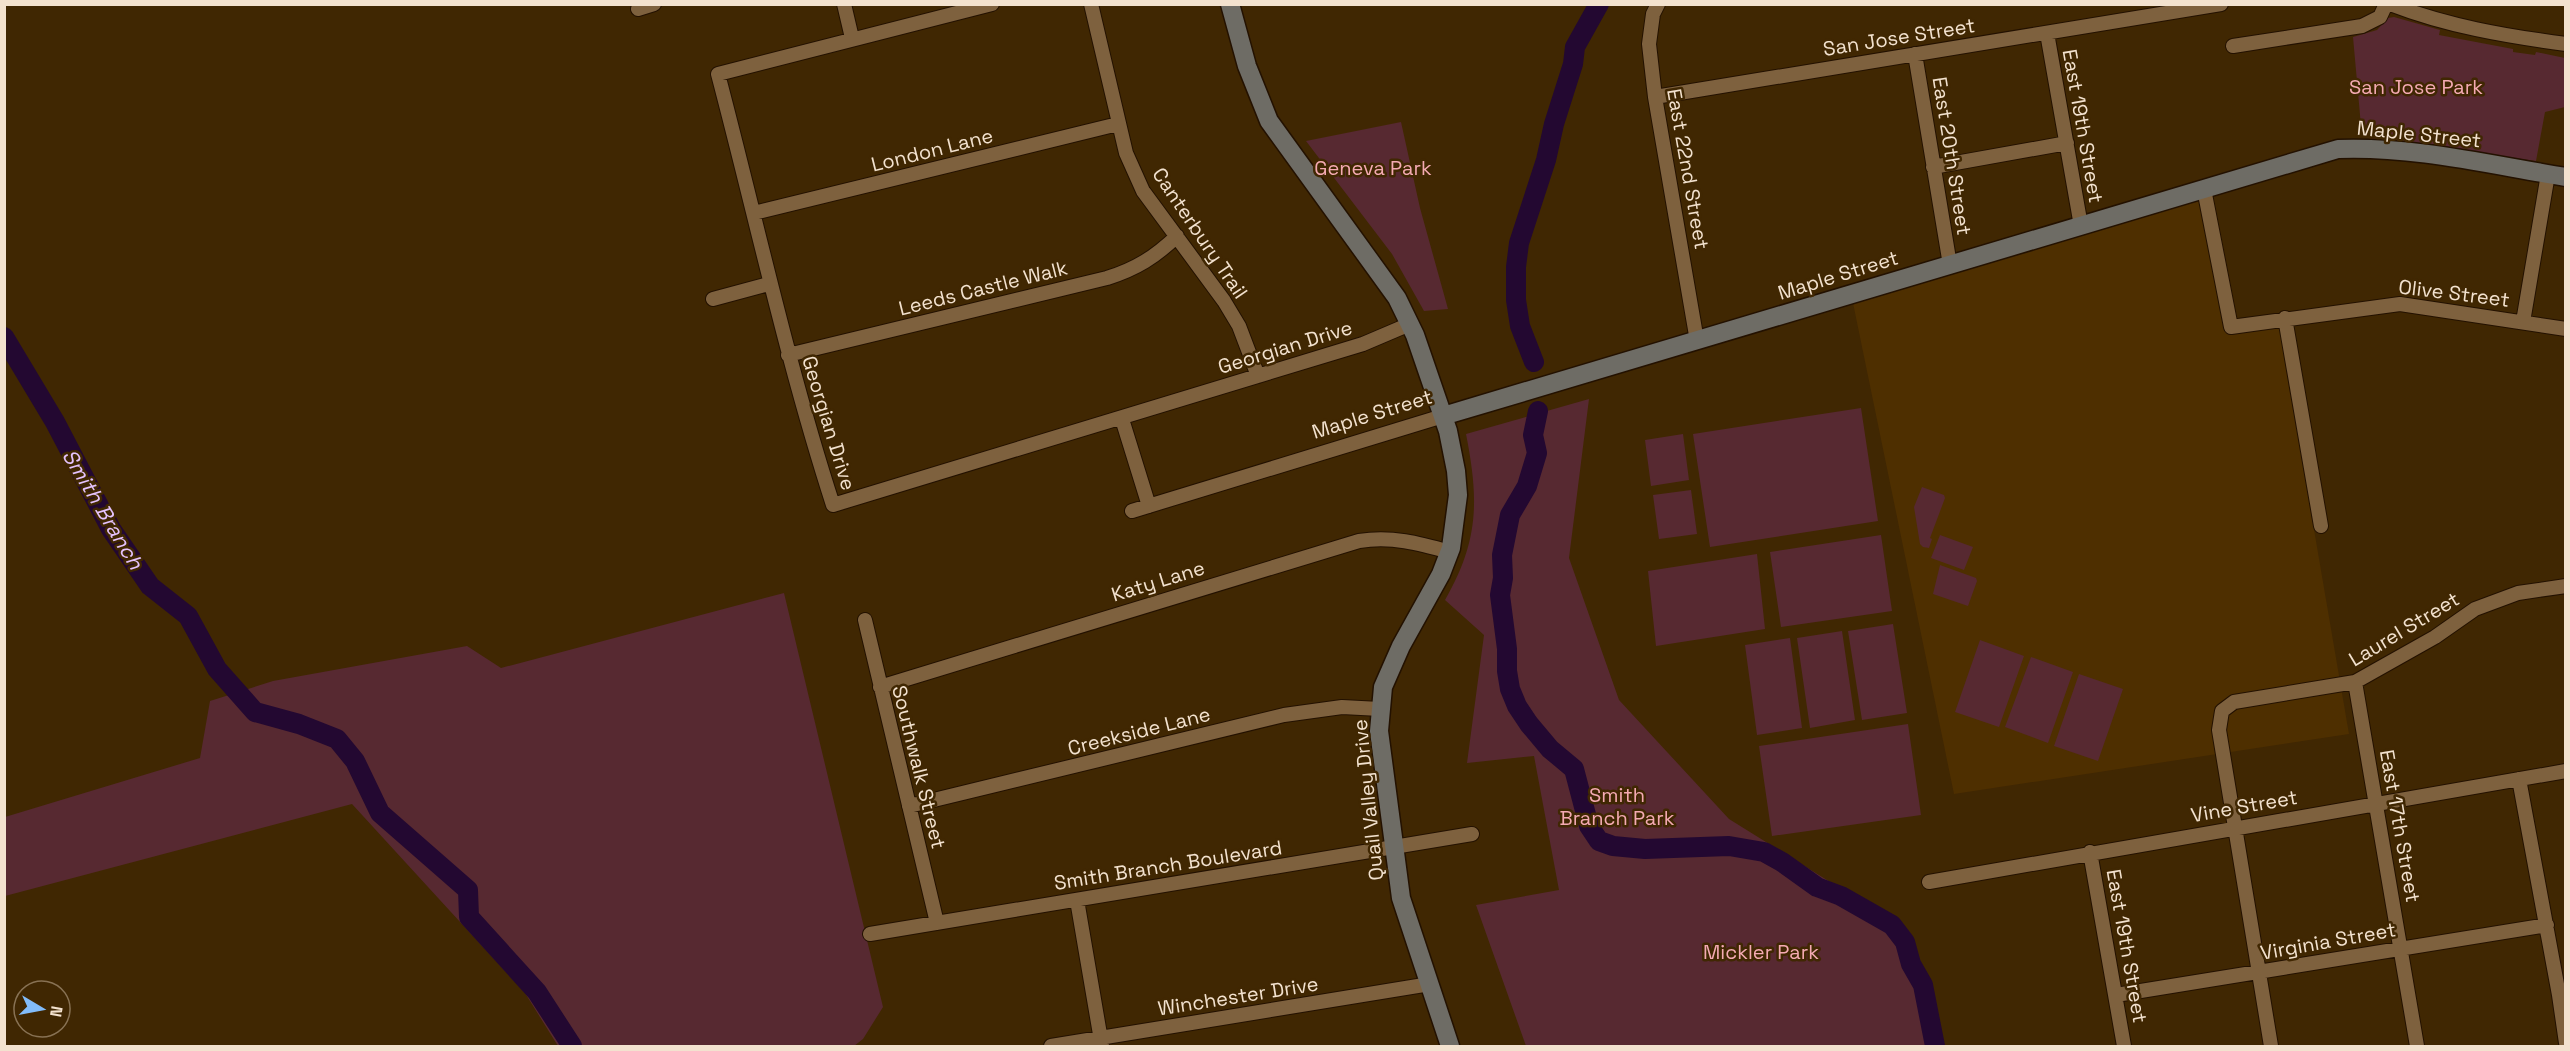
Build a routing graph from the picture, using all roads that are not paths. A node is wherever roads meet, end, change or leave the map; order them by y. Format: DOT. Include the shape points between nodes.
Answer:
graph roads {
  1 [pos="654,4"];
  2 [pos="844,4"];
  3 [pos="992,4"];
  4 [pos="1091,4"];
  5 [pos="1230,4"];
  6 [pos="1658,4"];
  7 [pos="2221,4"];
  8 [pos="2388,4"];
  9 [pos="638,9"];
  10 [pos="2047,33"];
  11 [pos="852,38"];
  12 [pos="2565,44"];
  13 [pos="2233,46"];
  14 [pos="1915,54"];
  15 [pos="1655,97"];
  16 [pos="1118,124"];
  17 [pos="2067,143"];
  18 [pos="1934,167"];
  19 [pos="2557,175"];
  20 [pos="2204,189"];
  21 [pos="754,213"];
  22 [pos="2081,226"];
  23 [pos="1177,236"];
  24 [pos="1950,265"];
  25 [pos="769,284"];
  26 [pos="713,299"];
  27 [pos="2285,318"];
  28 [pos="2523,322"];
  29 [pos="1410,324"];
  30 [pos="2565,329"];
  31 [pos="1697,341"];
  32 [pos="788,355"];
  33 [pos="1257,376"];
  34 [pos="1443,416"];
  35 [pos="1122,418"];
  36 [pos="1149,506"];
  37 [pos="1131,512"];
  38 [pos="2321,526"];
  39 [pos="1450,552"];
  40 [pos="2565,586"];
  41 [pos="865,620"];
  42 [pos="2355,682"];
  43 [pos="880,687"];
  44 [pos="1380,709"];
  45 [pos="2565,771"];
  46 [pos="2519,779"];
  47 [pos="2376,804"];
  48 [pos="909,806"];
  49 [pos="2234,827"];
  50 [pos="1472,834"];
  51 [pos="1394,849"];
  52 [pos="2090,852"];
  53 [pos="1929,882"];
  54 [pos="1077,900"];
  55 [pos="937,923"];
  56 [pos="2547,925"];
  57 [pos="870,934"];
  58 [pos="2401,948"];
  59 [pos="2259,972"];
  60 [pos="1430,984"];
  61 [pos="2562,994"];
  62 [pos="2116,995"];
  63 [pos="1101,1043"];
  64 [pos="2565,1043"];
  65 [pos="1051,1047"];
  66 [pos="1450,1047"];
  67 [pos="2124,1047"];
  68 [pos="2271,1047"];
  69 [pos="2417,1047"];
  1 -- 9 [label="street"];
  2 -- 11 [label="street"];
  3 -- 11 [label="street, Georgian Drive"];
  4 -- 16 [label="street, Canterbury Trail"];
  5 -- 29 [label="street, Quail Valley Drive" via="1247,66 1269,121 1369,257"];
  6 -- 15 [label="street, East 22nd Street" via="1649,44"];
  7 -- 10 [label="street, San Jose Street"];
  8 -- 12 [label="street" via="2477,31"];
  8 -- 13 [label="street" via="2380,17 2362,26"];
  10 -- 14 [label="street, San Jose Street"];
  10 -- 17 [label="street, East 19th Street"];
  11 -- 21 [label="street, Georgian Drive" via="718,74"];
  14 -- 15 [label="street, San Jose Street"];
  14 -- 18 [label="street, East 20th Street"];
  15 -- 31 [label="street, East 22nd Street"];
  16 -- 21 [label="street, London Lane"];
  16 -- 23 [label="street, Canterbury Trail" via="1143,191"];
  17 -- 18 [label="street"];
  17 -- 22 [label="street, East 19th Street"];
  18 -- 24 [label="street, East 20th Street"];
  19 -- 20 [label="street, Maple Street" via="2400,151 2338,148"];
  19 -- 28 [label="street"];
  20 -- 22 [label="street, Maple Street"];
  20 -- 27 [label="street, Olive Street" via="2231,327"];
  21 -- 25 [label="street, Georgian Drive"];
  22 -- 24 [label="street, Maple Street"];
  23 -- 32 [label="street, Leeds Castle Walk" via="1154,257 1107,278"];
  23 -- 33 [label="street, Canterbury Trail" via="1239,326"];
  24 -- 31 [label="street, Maple Street"];
  25 -- 26 [label="street"];
  25 -- 32 [label="street, Georgian Drive"];
  27 -- 28 [label="street, Olive Street" via="2400,304"];
  27 -- 38 [label="street"];
  28 -- 30 [label="street, Olive Street"];
  29 -- 33 [label="street, Georgian Drive" via="1363,344"];
  29 -- 34 [label="street, Quail Valley Drive"];
  31 -- 34 [label="street, Maple Street"];
  32 -- 35 [label="street, Georgian Drive" via="833,505"];
  33 -- 35 [label="street, Georgian Drive"];
  34 -- 36 [label="street, Maple Street"];
  34 -- 39 [label="street, Quail Valley Drive" via="1458,495"];
  35 -- 36 [label="street"];
  36 -- 37 [label="street, Maple Street"];
  39 -- 43 [label="street, Katy Lane" via="1401,539 1359,541"];
  39 -- 44 [label="street, Quail Valley Drive" via="1401,646 1383,687"];
  40 -- 42 [label="street, Laurel Street" via="2518,593 2475,609 2435,637"];
  41 -- 43 [label="street, Southwalk Street"];
  42 -- 47 [label="street, East 17th Street"];
  42 -- 49 [label="street, Laurel Street" via="2234,702 2222,711 2219,730"];
  43 -- 48 [label="street, Southwalk Street"];
  44 -- 48 [label="street, Creekside Lane" via="1342,707 1284,715"];
  44 -- 51 [label="street, Quail Valley Drive" via="1379,731"];
  45 -- 46 [label="street, Vine Street"];
  46 -- 47 [label="street, Vine Street"];
  46 -- 56 [label="street"];
  47 -- 49 [label="street, Vine Street"];
  47 -- 58 [label="street, East 17th Street"];
  48 -- 55 [label="street, Southwalk Street"];
  49 -- 52 [label="street, Vine Street"];
  49 -- 59 [label="street"];
  50 -- 51 [label="street, Smith Branch Boulevard"];
  51 -- 54 [label="street, Smith Branch Boulevard"];
  51 -- 60 [label="street, Quail Valley Drive" via="1401,898"];
  52 -- 53 [label="street, Vine Street"];
  52 -- 62 [label="street, East 19th Street"];
  54 -- 55 [label="street, Smith Branch Boulevard"];
  54 -- 63 [label="street"];
  55 -- 57 [label="street, Smith Branch Boulevard"];
  56 -- 58 [label="street, Virginia Street"];
  56 -- 61 [label="street"];
  58 -- 59 [label="street, Virginia Street"];
  58 -- 69 [label="street, East 17th Street"];
  59 -- 62 [label="street, Virginia Street"];
  59 -- 68 [label="street"];
  60 -- 63 [label="street, Winchester Drive"];
  60 -- 66 [label="street, Quail Valley Drive"];
  61 -- 64 [label="street"];
  62 -- 67 [label="street, East 19th Street"];
  63 -- 65 [label="street, Winchester Drive"];
}
